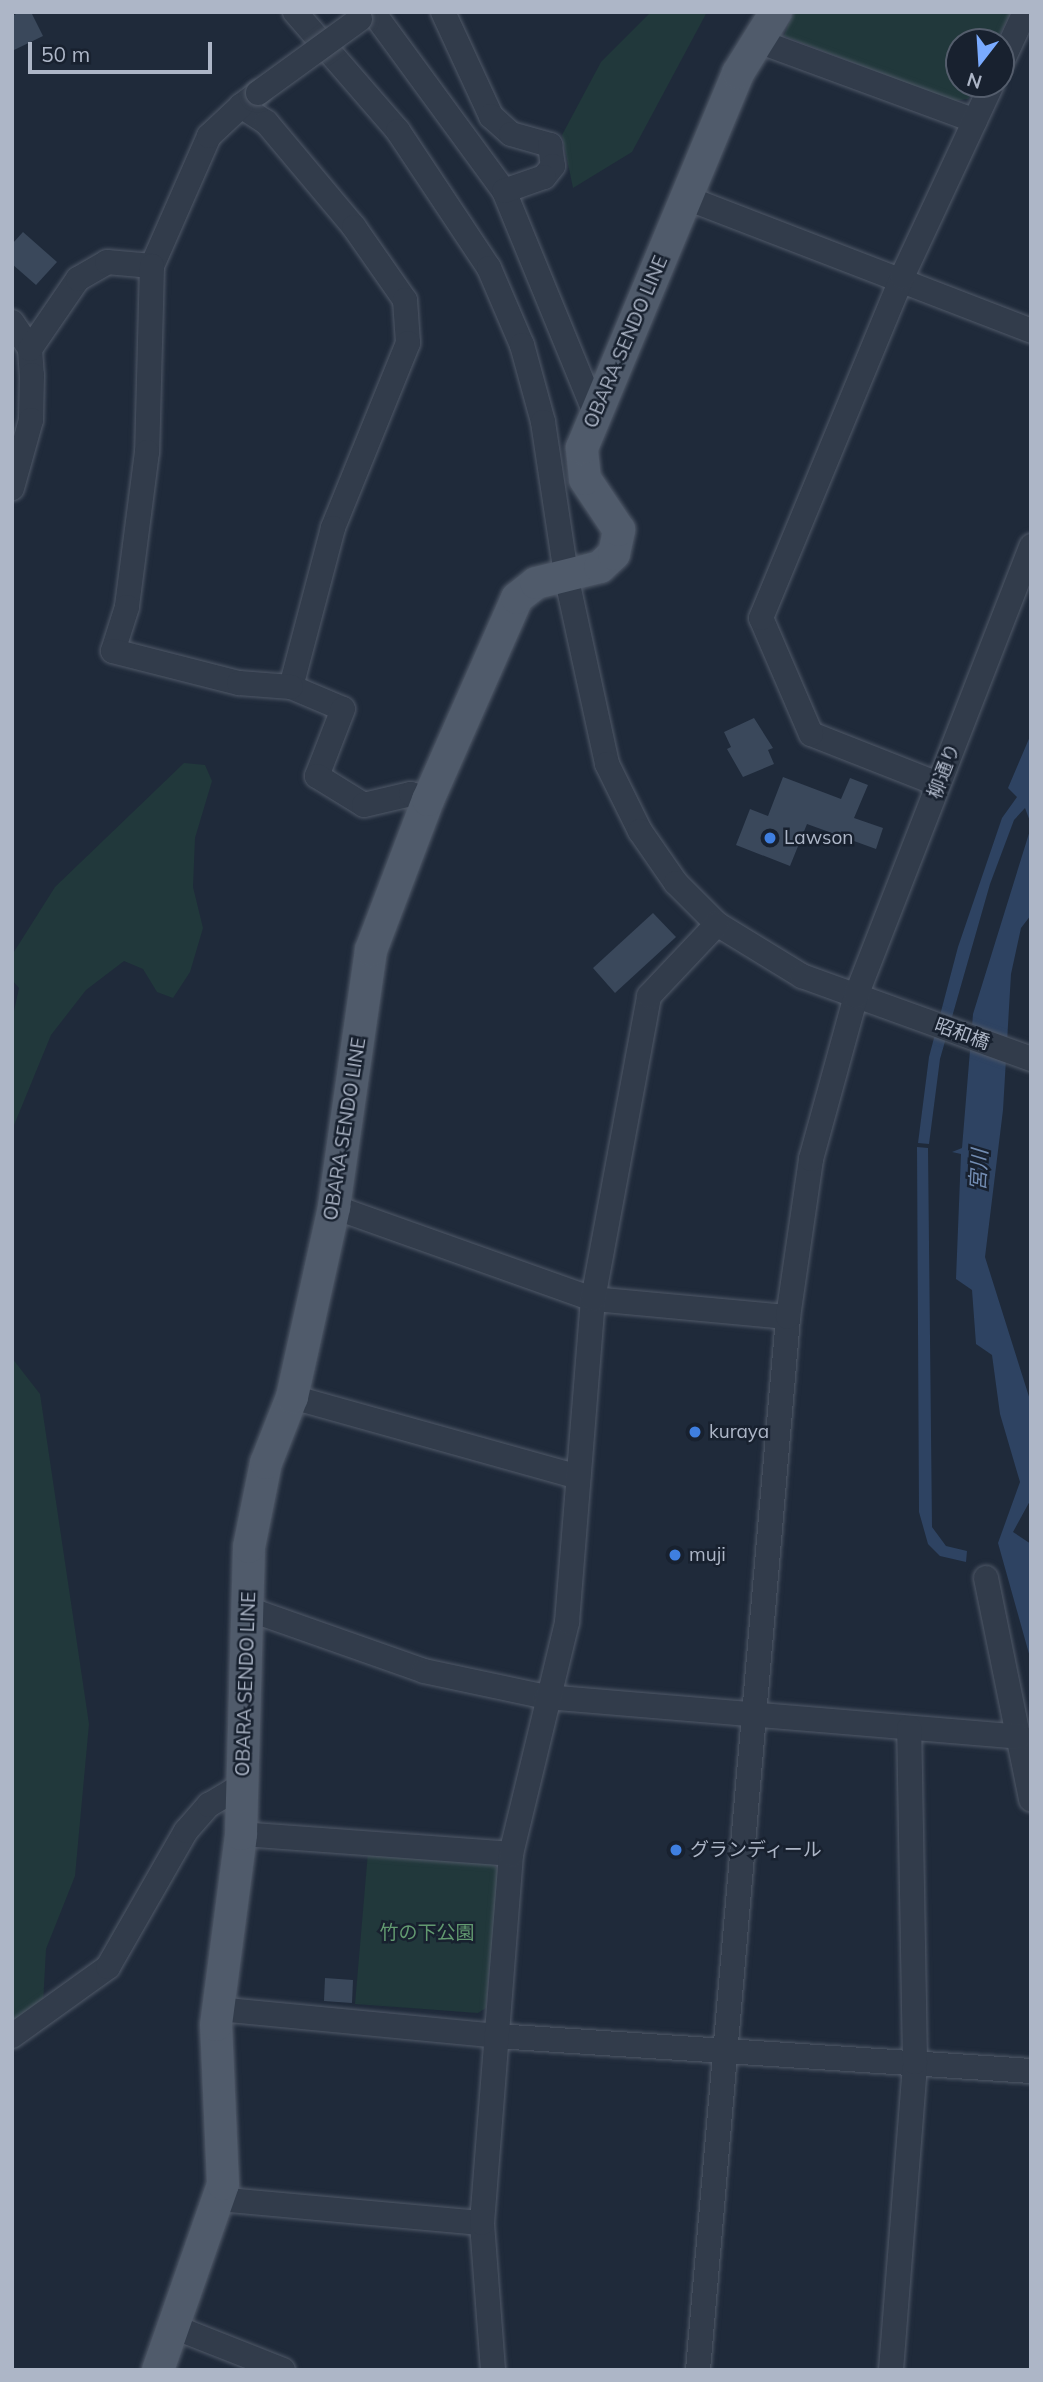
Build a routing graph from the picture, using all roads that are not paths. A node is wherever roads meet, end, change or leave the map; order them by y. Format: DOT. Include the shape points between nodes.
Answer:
graph roads {
  1 [pos="295,12"];
  2 [pos="443,12"];
  3 [pos="776,12"];
  4 [pos="1025,12"];
  5 [pos="367,14"];
  6 [pos="1015,34"];
  7 [pos="758,41"];
  8 [pos="986,98"];
  9 [pos="250,100"];
  10 [pos="975,121"];
  11 [pos="503,191"];
  12 [pos="687,198"];
  13 [pos="152,266"];
  14 [pos="902,277"];
  15 [pos="12,321"];
  16 [pos="1031,331"];
  17 [pos="30,349"];
  18 [pos="595,413"];
  19 [pos="12,488"];
  20 [pos="1031,546"];
  21 [pos="567,580"];
  22 [pos="291,687"];
  23 [pos="938,784"];
  24 [pos="428,800"];
  25 [pos="718,924"];
  26 [pos="856,996"];
  27 [pos="1031,1059"];
  28 [pos="334,1207"];
  29 [pos="593,1299"];
  30 [pos="788,1317"];
  31 [pos="292,1397"];
  32 [pos="578,1476"];
  33 [pos="986,1578"];
  34 [pos="251,1610"];
  35 [pos="546,1696"];
  36 [pos="756,1716"];
  37 [pos="909,1728"];
  38 [pos="1019,1737"];
  39 [pos="242,1785"];
  40 [pos="1031,1799"];
  41 [pos="242,1834"];
  42 [pos="511,1854"];
  43 [pos="218,2009"];
  44 [pos="12,2036"];
  45 [pos="496,2036"];
  46 [pos="728,2048"];
  47 [pos="915,2062"];
  48 [pos="1031,2071"];
  49 [pos="217,2199"];
  50 [pos="482,2222"];
  51 [pos="174,2327"];
  52 [pos="158,2370"];
  53 [pos="283,2370"];
  54 [pos="493,2370"];
  55 [pos="698,2370"];
  56 [pos="891,2370"];
  1 -- 21 [label="street, 昭和橋" via="398,131 489,268 522,345 543,422"];
  2 -- 11 [label="street" via="491,116 511,134 550,145 553,166 544,177"];
  3 -- 7 [label="main road, OBARA SENDO LINE"];
  4 -- 6 [label="street"];
  5 -- 9 [label="street, bridge"];
  5 -- 11 [label="street"];
  7 -- 10 [label="street"];
  7 -- 12 [label="main road, OBARA SENDO LINE" via="738,73"];
  8 -- 10 [label="street"];
  9 -- 13 [label="street" via="209,136"];
  9 -- 22 [label="street" via="354,227 405,300 408,343 333,528"];
  10 -- 14 [label="street"];
  11 -- 18 [label="street"];
  12 -- 14 [label="street"];
  12 -- 18 [label="main road, OBARA SENDO LINE"];
  13 -- 17 [label="street" via="107,262 78,279"];
  13 -- 22 [label="street" via="147,452 127,607 113,651 239,683"];
  14 -- 16 [label="street"];
  14 -- 23 [label="street" via="761,618 811,734"];
  15 -- 17 [label="street"];
  17 -- 19 [label="street" via="31,420"];
  18 -- 21 [label="main road, OBARA SENDO LINE" via="582,448 585,479 619,530 614,554 600,567"];
  20 -- 23 [label="street, 柳通り"];
  21 -- 24 [label="main road, OBARA SENDO LINE" via="536,583 517,598"];
  21 -- 25 [label="street, 昭和橋" via="607,764 647,841 676,883"];
  22 -- 24 [label="street" via="343,709 317,776 364,804 411,794"];
  23 -- 26 [label="street, 柳通り"];
  24 -- 28 [label="main road, OBARA SENDO LINE" via="371,950"];
  25 -- 26 [label="street, 昭和橋" via="802,976"];
  25 -- 29 [label="street" via="649,996"];
  26 -- 27 [label="street, 昭和橋"];
  26 -- 30 [label="street, 柳通り" via="811,1159"];
  28 -- 29 [label="street"];
  28 -- 31 [label="main road, OBARA SENDO LINE"];
  29 -- 30 [label="street"];
  29 -- 32 [label="street"];
  30 -- 36 [label="street, 柳通り"];
  31 -- 32 [label="street"];
  31 -- 34 [label="main road, OBARA SENDO LINE" via="255,1508 249,1547"];
  32 -- 35 [label="street" via="567,1622"];
  33 -- 38 [label="street"];
  34 -- 35 [label="street" via="424,1671"];
  34 -- 39 [label="main road, OBARA SENDO LINE"];
  35 -- 36 [label="street"];
  35 -- 42 [label="street"];
  36 -- 37 [label="street"];
  36 -- 46 [label="street, 柳通り"];
  37 -- 38 [label="street"];
  37 -- 47 [label="street"];
  38 -- 40 [label="street"];
  39 -- 41 [label="main road, OBARA SENDO LINE"];
  39 -- 44 [label="street" via="209,1805 186,1831 108,1967"];
  41 -- 42 [label="street"];
  41 -- 43 [label="main road, OBARA SENDO LINE"];
  42 -- 45 [label="street"];
  43 -- 45 [label="street"];
  43 -- 49 [label="main road, OBARA SENDO LINE" via="223,2184"];
  45 -- 46 [label="street"];
  45 -- 50 [label="street"];
  46 -- 47 [label="street"];
  46 -- 55 [label="street, 柳通り"];
  47 -- 48 [label="street"];
  47 -- 56 [label="street"];
  49 -- 50 [label="street"];
  49 -- 51 [label="main road, OBARA SENDO LINE"];
  50 -- 54 [label="street"];
  51 -- 52 [label="main road, OBARA SENDO LINE"];
  51 -- 53 [label="street"];
}
